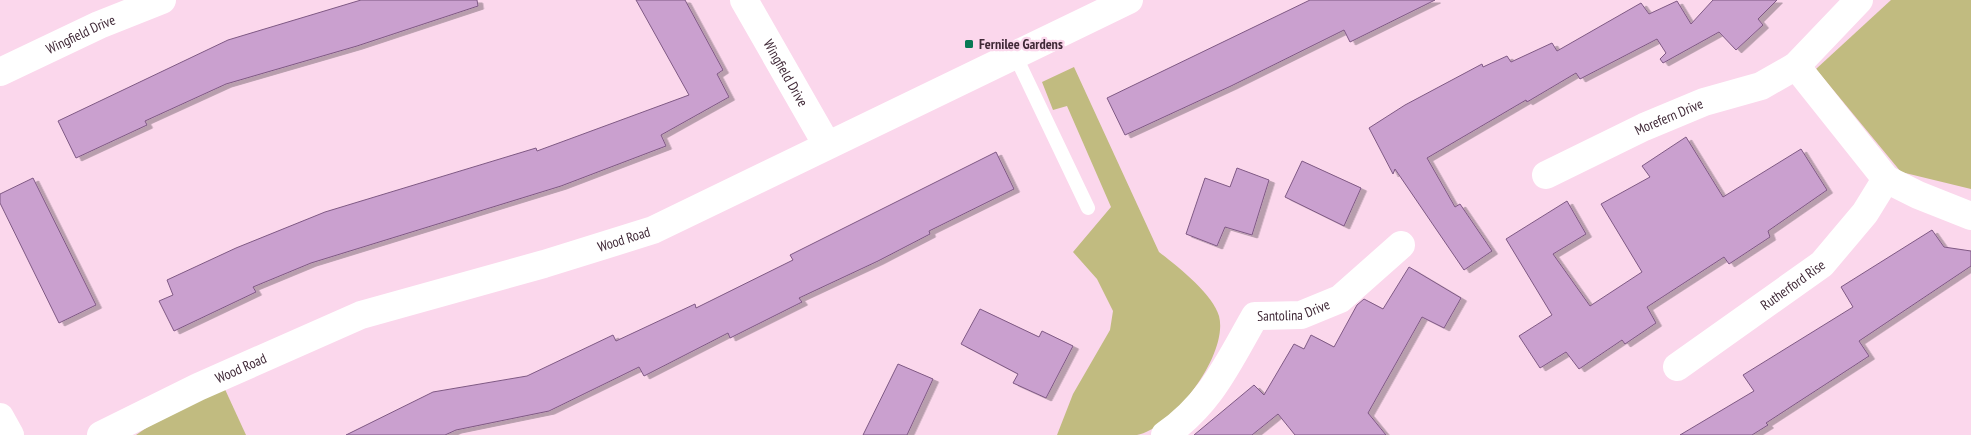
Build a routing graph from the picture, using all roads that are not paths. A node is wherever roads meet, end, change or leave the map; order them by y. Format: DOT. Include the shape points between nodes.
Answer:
graph roads {
  1 [pos="162,0"];
  2 [pos="744,0"];
  3 [pos="1128,0"];
  4 [pos="1859,0"];
  5 [pos="1015,55"];
  6 [pos="1796,66"];
  7 [pos="0,72"];
  8 [pos="827,145"];
  9 [pos="1546,176"];
  10 [pos="1886,179"];
  11 [pos="1088,208"];
  12 [pos="1971,216"];
  13 [pos="1401,244"];
  14 [pos="1676,367"];
  15 [pos="0,417"];
  16 [pos="10,435"];
  17 [pos="102,435"];
  18 [pos="1166,435"];
  1 -- 7 [label="street, Wingfield Drive" via="99,25"];
  2 -- 8 [label="street, Wingfield Drive"];
  3 -- 5 [label="street, Wood Road"];
  4 -- 6 [label="street, Morefern Drive"];
  5 -- 8 [label="street, Wood Road"];
  5 -- 11 [label="lane"];
  6 -- 9 [label="street, Morefern Drive" via="1762,86 1704,102 1644,126"];
  6 -- 10 [label="street"];
  8 -- 17 [label="street, Wood Road" via="653,230 563,259 361,315 198,387"];
  10 -- 12 [label="street" via="1918,196"];
  10 -- 14 [label="street, Rutherford Rise" via="1865,214 1822,264"];
  13 -- 18 [label="street, Santolina Drive" via="1340,298 1301,315 1255,316 1206,400"];
  15 -- 16 [label="street"];
}
